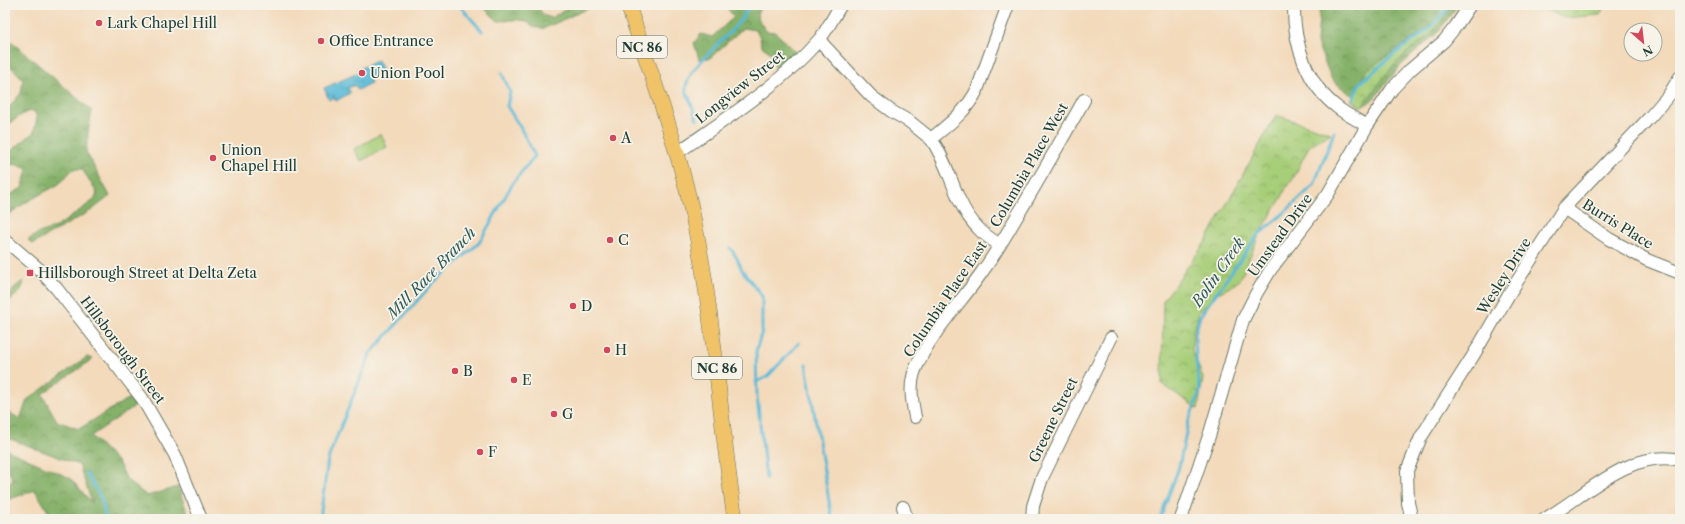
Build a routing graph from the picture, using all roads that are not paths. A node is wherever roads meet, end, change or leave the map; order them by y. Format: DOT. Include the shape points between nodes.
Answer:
graph roads {
  1 [pos="628,5"];
  2 [pos="841,5"];
  3 [pos="1008,5"];
  4 [pos="1294,5"];
  5 [pos="1470,5"];
  6 [pos="819,40"];
  7 [pos="1680,77"];
  8 [pos="1084,100"];
  9 [pos="1367,126"];
  10 [pos="932,139"];
  11 [pos="677,154"];
  12 [pos="1564,208"];
  13 [pos="5,240"];
  14 [pos="1000,245"];
  15 [pos="1680,273"];
  16 [pos="1111,338"];
  17 [pos="915,417"];
  18 [pos="1680,460"];
  19 [pos="903,507"];
  20 [pos="201,519"];
  21 [pos="735,519"];
  22 [pos="907,519"];
  23 [pos="1032,519"];
  24 [pos="1181,519"];
  25 [pos="1412,519"];
  26 [pos="1545,519"];
  1 -- 11 [label="main road, NC 86"];
  2 -- 6 [label="street, Longview Street"];
  3 -- 10 [label="street" via="970,103"];
  4 -- 9 [label="street" via="1293,20 1298,44 1311,76 1325,96 1338,108"];
  5 -- 9 [label="street, Umstead Drive" via="1444,41 1392,89"];
  6 -- 10 [label="street" via="871,96"];
  6 -- 11 [label="street, Longview Street" via="768,87"];
  7 -- 12 [label="street, Wesley Drive" via="1669,95 1649,118"];
  8 -- 14 [label="street, Columbia Place West"];
  9 -- 24 [label="street, Umstead Drive" via="1328,194 1271,269 1243,320 1210,433"];
  10 -- 14 [label="street" via="945,160 969,217 978,228"];
  11 -- 21 [label="main road, NC 86" via="696,230 710,309"];
  12 -- 15 [label="street, Burris Place" via="1609,239 1647,260"];
  12 -- 25 [label="street, Wesley Drive" via="1421,437 1407,471 1408,503"];
  13 -- 20 [label="street, Hillsborough Street" via="40,270 57,289 142,398 175,454"];
  14 -- 17 [label="street, Columbia Place East" via="922,354 912,382 911,395"];
  16 -- 23 [label="street, Greene Street" via="1042,478 1033,506"];
  18 -- 26 [label="street" via="1668,457 1633,464 1618,471"];
  19 -- 22 [label="street"];
}
